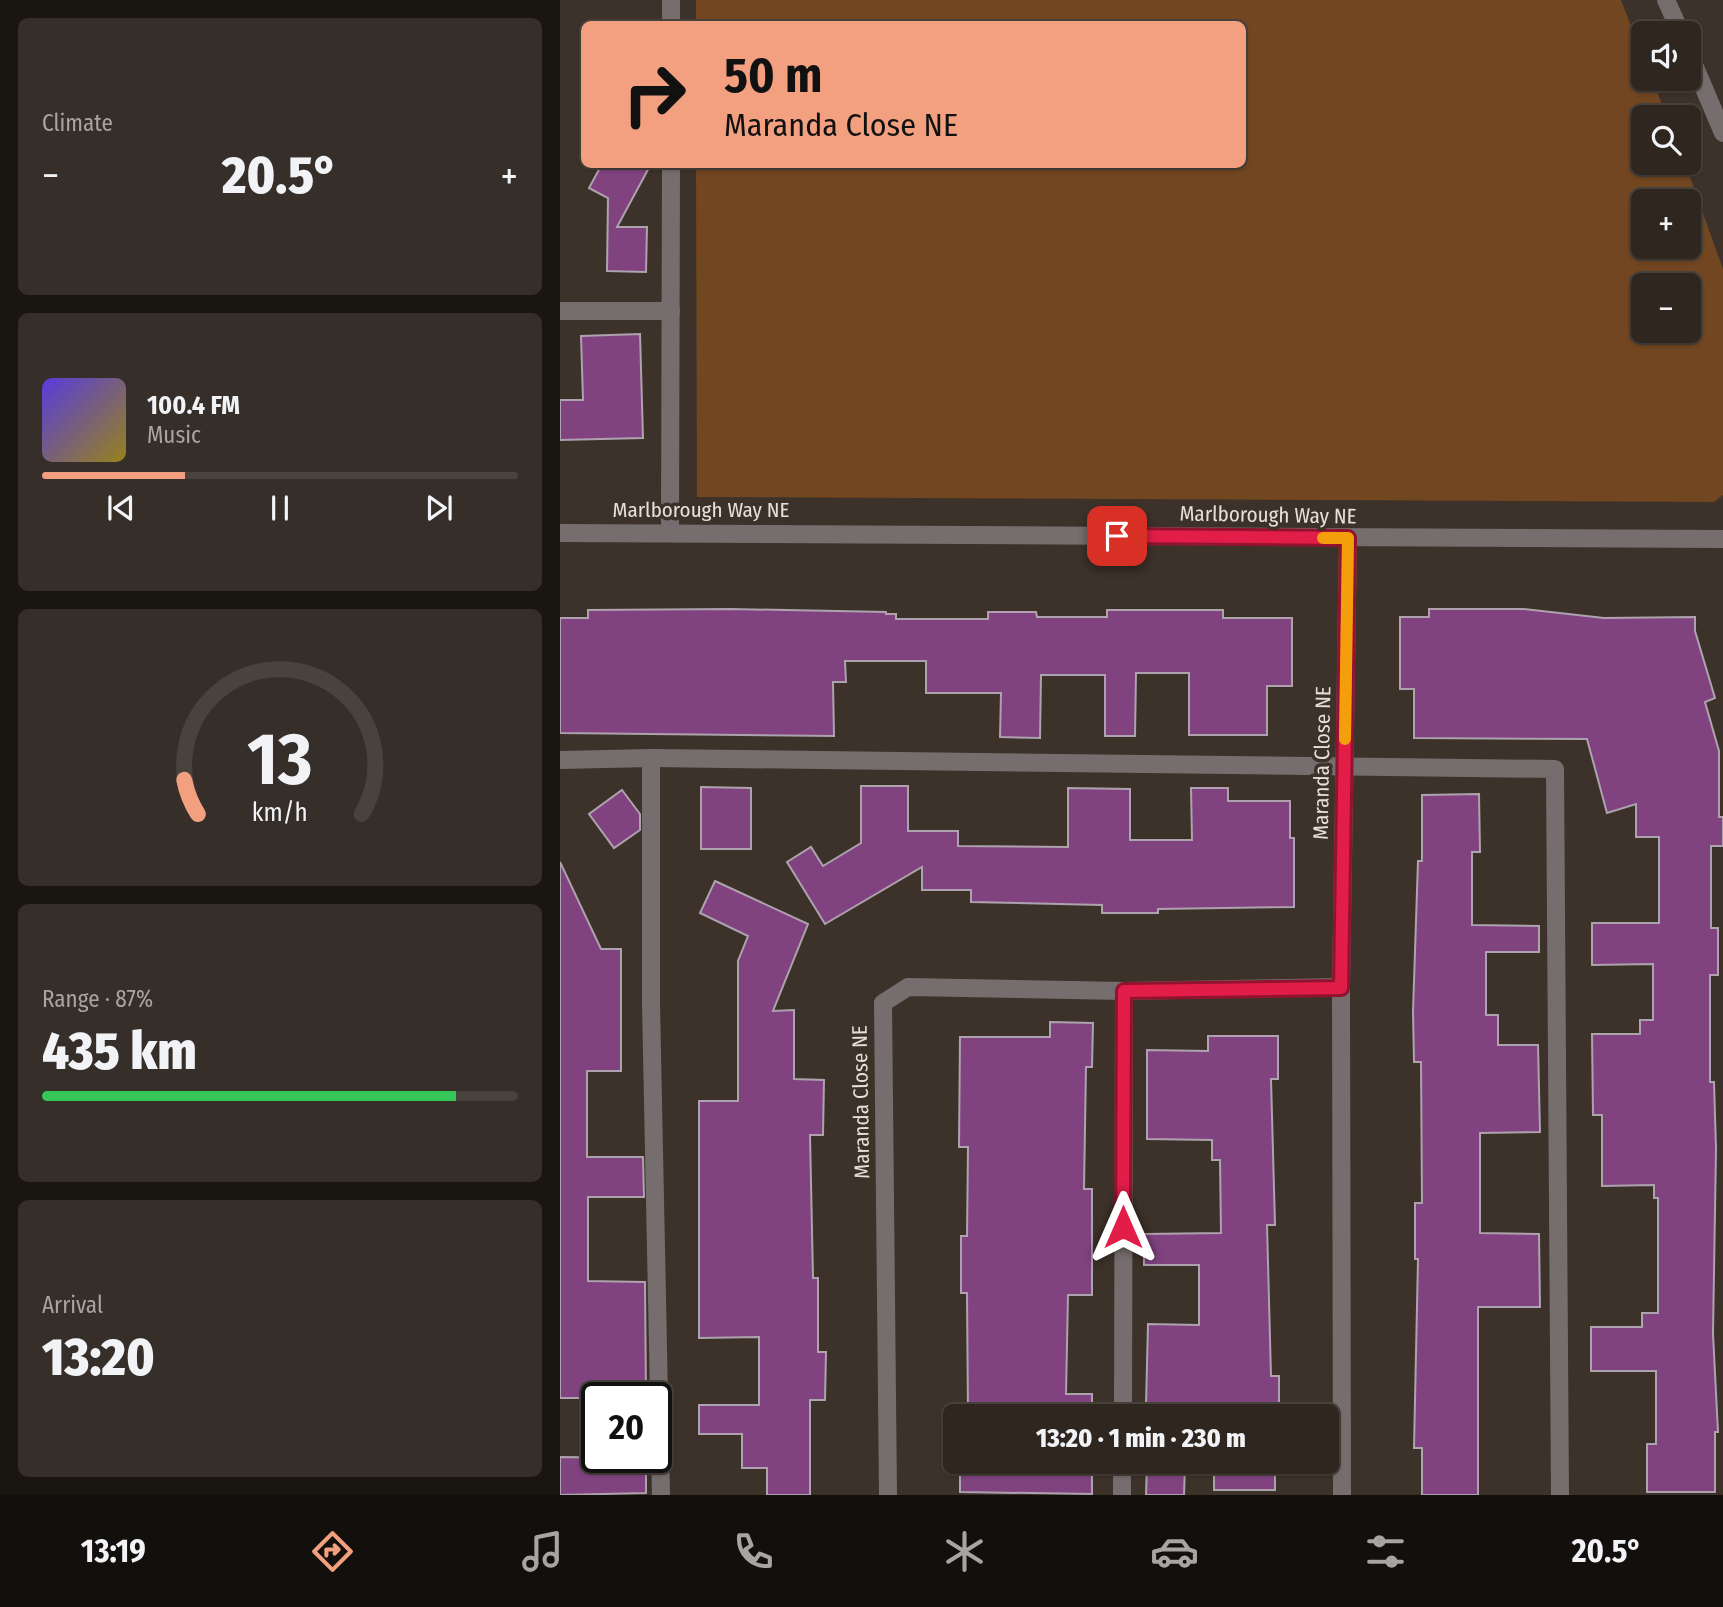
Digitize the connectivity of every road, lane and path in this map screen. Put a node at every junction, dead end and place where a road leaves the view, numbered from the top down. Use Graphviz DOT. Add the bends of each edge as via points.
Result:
graph roads {
  1 [pos="671,0"];
  2 [pos="1666,0"];
  3 [pos="671,21"];
  4 [pos="1676,21"];
  5 [pos="1701,81"];
  6 [pos="1723,133"];
  7 [pos="671,168"];
  8 [pos="560,311"];
  9 [pos="671,311"];
  10 [pos="670,532"];
  11 [pos="560,533"];
  12 [pos="1348,538"];
  13 [pos="1723,540"];
  14 [pos="651,758"];
  15 [pos="560,760"];
  16 [pos="1344,768"];
  17 [pos="1341,988"];
  18 [pos="1124,991"];
  19 [pos="1122,1404"];
  20 [pos="1122,1474"];
  21 [pos="661,1495"];
  22 [pos="888,1495"];
  23 [pos="1122,1495"];
  24 [pos="1342,1495"];
  25 [pos="1560,1495"];
  1 -- 3 [label="street"];
  2 -- 4 [label="street"];
  5 -- 6 [label="street"];
  7 -- 9 [label="street"];
  8 -- 9 [label="street"];
  9 -- 10 [label="street"];
  10 -- 11 [label="street, Marlborough Way NE"];
  10 -- 12 [label="street, Marlborough Way NE"];
  12 -- 13 [label="street, Marlborough Way NE"];
  12 -- 16 [label="street, Maranda Close NE"];
  14 -- 15 [label="street"];
  14 -- 16 [label="street"];
  14 -- 21 [label="street" via="651,1016"];
  16 -- 17 [label="street, Maranda Close NE"];
  16 -- 25 [label="street" via="1555,769"];
  17 -- 18 [label="street, Maranda Close NE"];
  17 -- 24 [label="street, Maranda Close NE"];
  18 -- 19 [label="street"];
  18 -- 22 [label="street, Maranda Close NE" via="908,987 883,1003"];
  20 -- 23 [label="street"];
}
